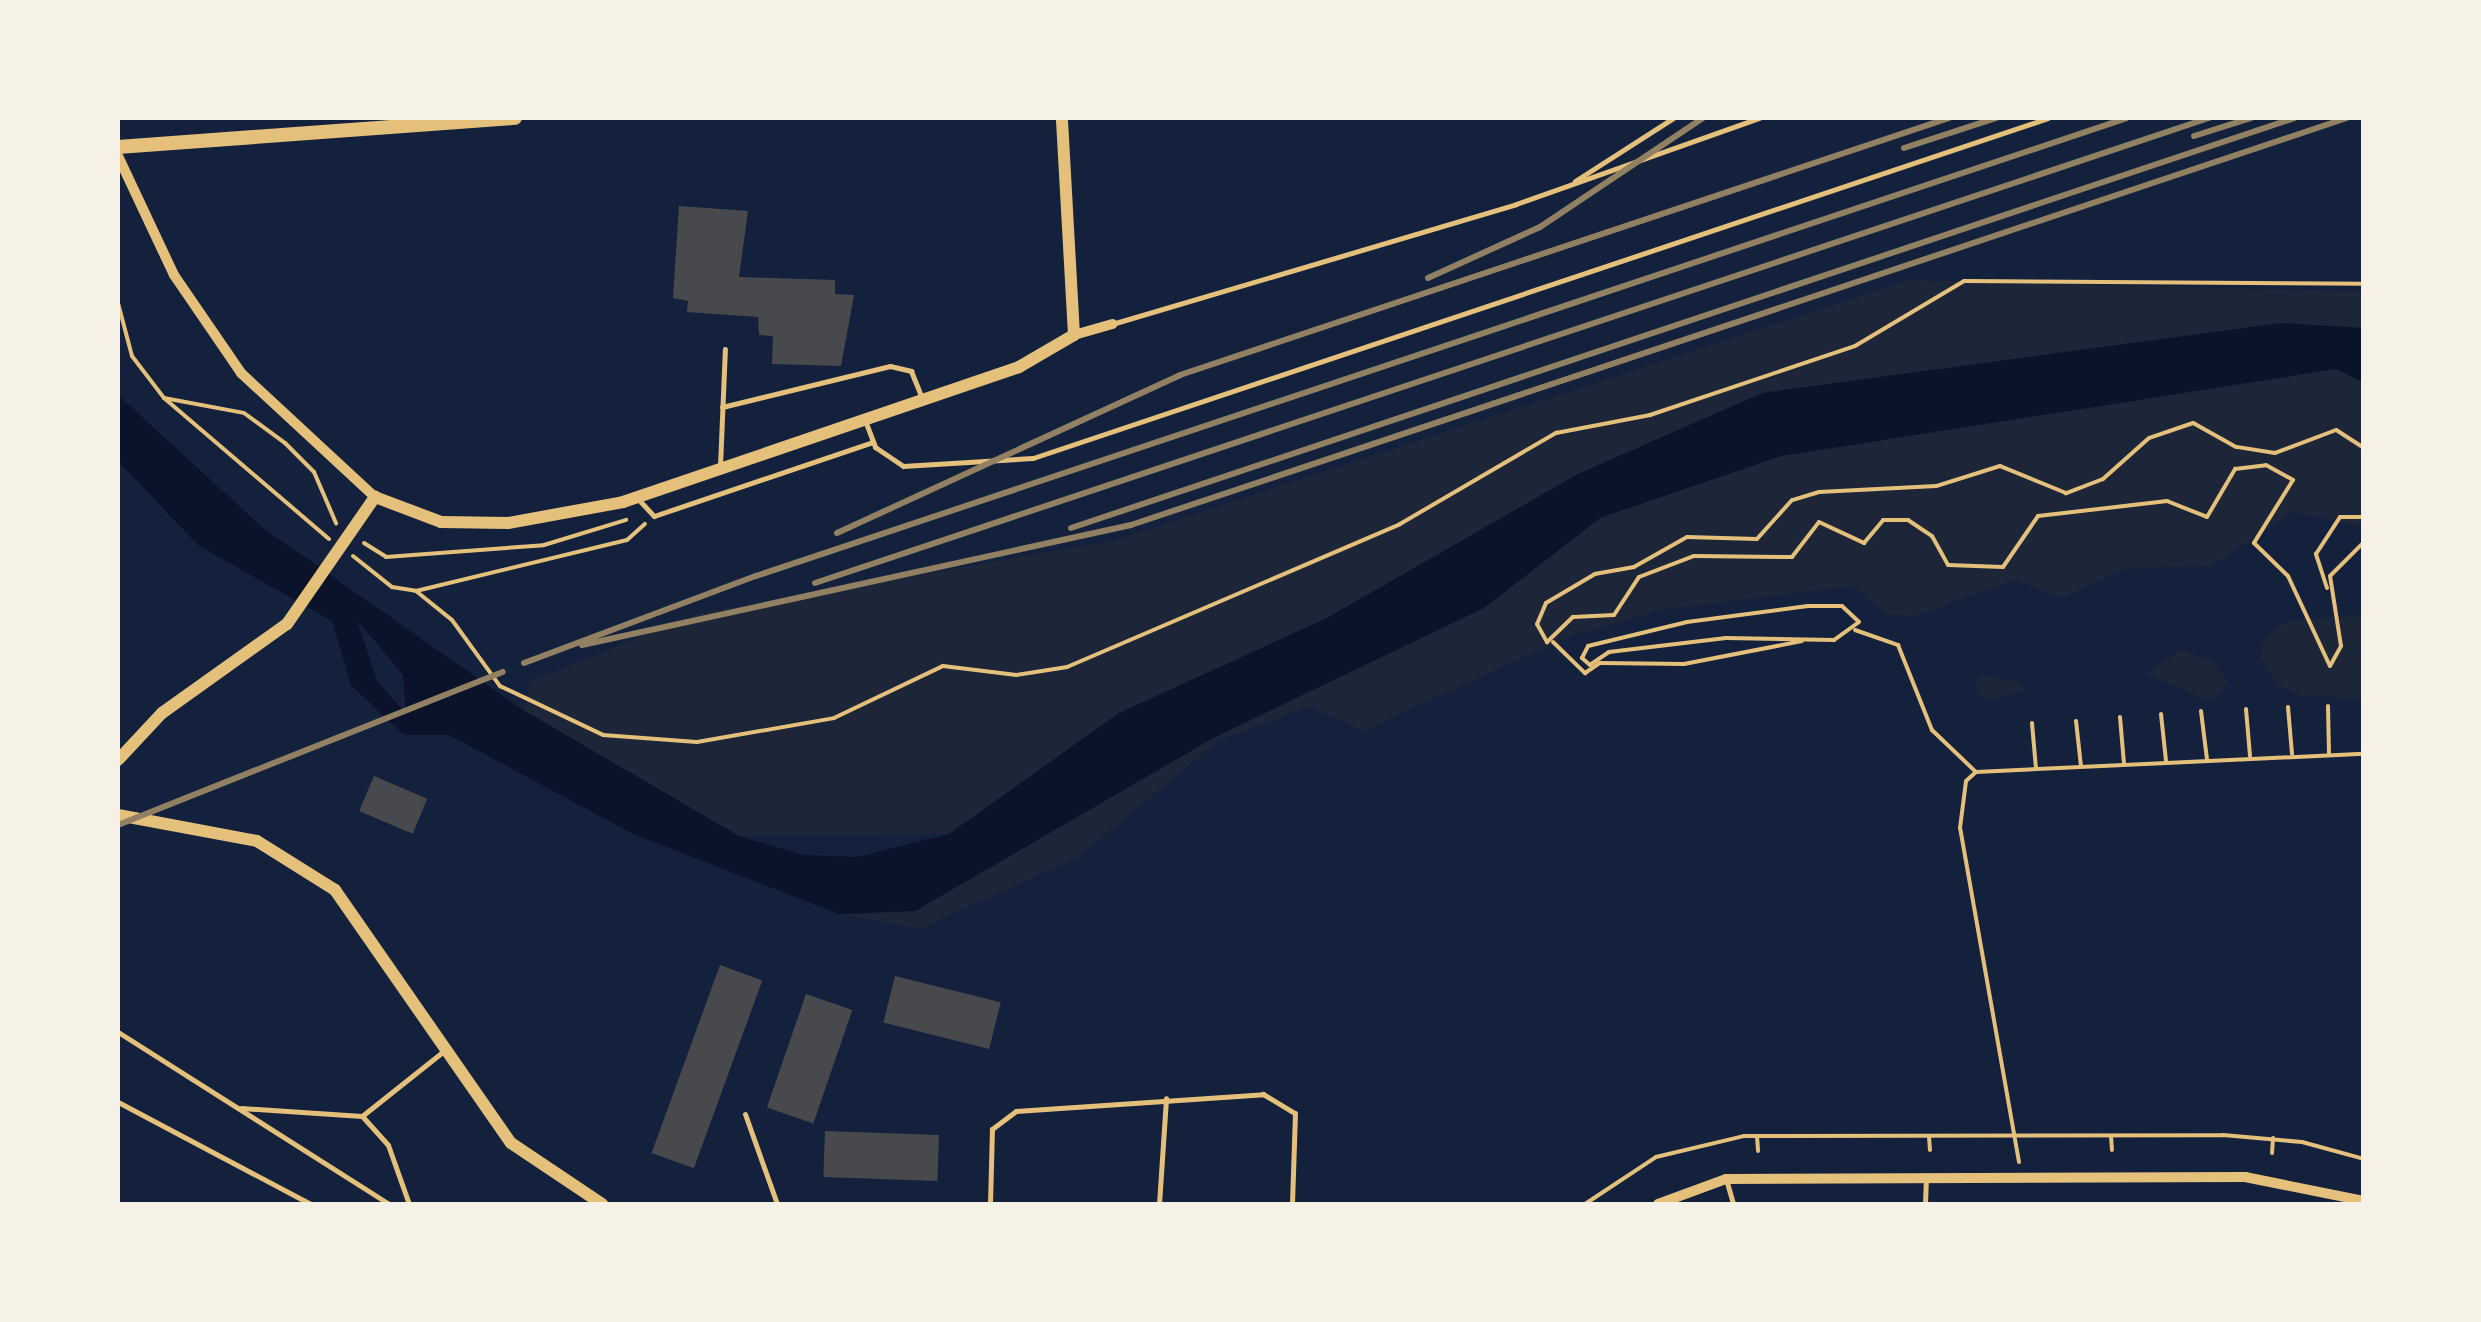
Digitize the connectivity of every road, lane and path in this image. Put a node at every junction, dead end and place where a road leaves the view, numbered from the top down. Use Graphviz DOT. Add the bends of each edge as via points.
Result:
graph roads {
  1 [pos="515,118"];
  2 [pos="1062,118"];
  3 [pos="1673,118"];
  4 [pos="1759,118"];
  5 [pos="2048,118"];
  6 [pos="118,147"];
  7 [pos="118,156"];
  8 [pos="1563,188"];
  9 [pos="2364,284"];
  10 [pos="118,303"];
  11 [pos="1112,324"];
  12 [pos="1074,335"];
  13 [pos="724,350"];
  14 [pos="164,398"];
  15 [pos="922,400"];
  16 [pos="722,407"];
  17 [pos="865,419"];
  18 [pos="872,442"];
  19 [pos="2364,448"];
  20 [pos="720,469"];
  21 [pos="376,497"];
  22 [pos="637,498"];
  23 [pos="654,516"];
  24 [pos="2364,516"];
  25 [pos="329,518"];
  26 [pos="2364,542"];
  27 [pos="381,556"];
  28 [pos="416,591"];
  29 [pos="2330,592"];
  30 [pos="1855,630"];
  31 [pos="1812,640"];
  32 [pos="1552,641"];
  33 [pos="1567,656"];
  34 [pos="1582,658"];
  35 [pos="1600,663"];
  36 [pos="2328,706"];
  37 [pos="2288,707"];
  38 [pos="2246,708"];
  39 [pos="2202,711"];
  40 [pos="2161,714"];
  41 [pos="2120,717"];
  42 [pos="2076,721"];
  43 [pos="2032,724"];
  44 [pos="2328,753"];
  45 [pos="2292,754"];
  46 [pos="2364,754"];
  47 [pos="2250,756"];
  48 [pos="2207,759"];
  49 [pos="118,760"];
  50 [pos="2166,761"];
  51 [pos="2124,764"];
  52 [pos="2081,766"];
  53 [pos="2036,769"];
  54 [pos="1976,772"];
  55 [pos="118,815"];
  56 [pos="118,1032"];
  57 [pos="445,1050"];
  58 [pos="1166,1098"];
  59 [pos="118,1102"];
  60 [pos="234,1106"];
  61 [pos="746,1114"];
  62 [pos="362,1116"];
  63 [pos="1758,1136"];
  64 [pos="1929,1136"];
  65 [pos="2015,1136"];
  66 [pos="2111,1136"];
  67 [pos="2273,1138"];
  68 [pos="1930,1150"];
  69 [pos="2112,1150"];
  70 [pos="1758,1151"];
  71 [pos="2272,1153"];
  72 [pos="2016,1155"];
  73 [pos="2364,1160"];
  74 [pos="1926,1178"];
  75 [pos="1726,1179"];
  76 [pos="2364,1202"];
  77 [pos="310,1204"];
  78 [pos="389,1204"];
  79 [pos="408,1204"];
  80 [pos="602,1204"];
  81 [pos="777,1204"];
  82 [pos="990,1204"];
  83 [pos="1159,1204"];
  84 [pos="1292,1204"];
  85 [pos="1588,1204"];
  86 [pos="1658,1204"];
  87 [pos="1733,1204"];
  88 [pos="1925,1204"];
  1 -- 6 [label="main road"];
  2 -- 12 [label="street"];
  3 -- 8 [label="lane"];
  4 -- 8 [label="lane"];
  5 -- 18 [label="lane" via="1033,458 916,468"];
  7 -- 21 [label="street" via="174,275 241,373"];
  8 -- 11 [label="lane"];
  9 -- 28 [label="path" via="1964,281 1855,346 1650,415 1556,433 1400,524 1067,668 1016,675 943,666 834,718 697,742 604,734 500,686 452,620"];
  10 -- 14 [label="path" via="132,356"];
  11 -- 12 [label="street"];
  12 -- 15 [label="street" via="1019,367"];
  13 -- 16 [label="lane"];
  14 -- 25 [label="path" via="244,413 285,442 314,472"];
  14 -- 28 [label="path" via="293,513 392,587"];
  15 -- 16 [label="lane" via="911,370 890,366"];
  15 -- 17 [label="street"];
  16 -- 20 [label="lane"];
  17 -- 18 [label="lane"];
  17 -- 20 [label="street"];
  18 -- 23 [label="lane"];
  19 -- 32 [label="path" via="2336,430 2275,453 2236,447 2193,423 2150,438 2103,479 2066,493 2000,466 1936,486 1819,492 1792,500 1758,539 1687,538 1580,582 1538,614 1542,640"];
  20 -- 22 [label="street"];
  21 -- 22 [label="street" via="441,522 508,523"];
  21 -- 49 [label="street" via="287,624 162,714"];
  22 -- 23 [label="lane"];
  23 -- 27 [label="path" via="544,545"];
  23 -- 28 [label="path" via="627,540"];
  24 -- 29 [label="path" via="2340,517 2316,554"];
  26 -- 29 [label="path" via="2334,567"];
  29 -- 32 [label="path" via="2341,646 2330,666 2288,576 2254,544 2293,480 2254,465 2228,476 2207,517 2167,501 2038,516 2003,566 1948,565 1932,536 1908,520 1883,520 1864,543 1819,522 1784,560 1703,555 1652,570 1614,615 1573,617"];
  30 -- 31 [label="path"];
  30 -- 34 [label="path" via="1856,610 1808,606 1687,622 1588,646"];
  30 -- 54 [label="path" via="1898,645 1932,730"];
  31 -- 35 [label="path" via="1684,664"];
  31 -- 35 [label="path" via="1726,638 1609,652"];
  32 -- 33 [label="path"];
  33 -- 34 [label="path"];
  33 -- 35 [label="path" via="1586,673"];
  34 -- 35 [label="path"];
  36 -- 44 [label="path"];
  37 -- 45 [label="path"];
  38 -- 47 [label="path"];
  39 -- 48 [label="path"];
  40 -- 50 [label="path"];
  41 -- 51 [label="path"];
  42 -- 52 [label="path"];
  43 -- 53 [label="path"];
  44 -- 45 [label="path"];
  44 -- 46 [label="path"];
  45 -- 47 [label="path"];
  47 -- 48 [label="path"];
  48 -- 50 [label="path"];
  50 -- 51 [label="path"];
  51 -- 52 [label="path"];
  52 -- 53 [label="path"];
  53 -- 54 [label="path"];
  54 -- 65 [label="path" via="1958,808"];
  55 -- 57 [label="street" via="257,841 335,890 387,953"];
  56 -- 60 [label="lane"];
  57 -- 62 [label="lane"];
  57 -- 80 [label="street" via="512,1143"];
  58 -- 82 [label="lane" via="1016,1111 992,1129"];
  58 -- 83 [label="lane"];
  58 -- 84 [label="lane" via="1263,1094 1294,1113"];
  59 -- 77 [label="lane"];
  60 -- 62 [label="lane"];
  60 -- 78 [label="lane"];
  61 -- 81 [label="lane"];
  62 -- 79 [label="lane" via="388,1145"];
  63 -- 64 [label="path"];
  63 -- 70 [label="path"];
  63 -- 85 [label="path" via="1656,1157"];
  64 -- 65 [label="path"];
  64 -- 68 [label="path"];
  65 -- 66 [label="path"];
  65 -- 72 [label="path"];
  66 -- 67 [label="path"];
  66 -- 69 [label="path"];
  67 -- 71 [label="path"];
  67 -- 73 [label="path"];
  74 -- 75 [label="street"];
  74 -- 76 [label="street" via="2245,1177"];
  74 -- 88 [label="lane"];
  75 -- 86 [label="street"];
  75 -- 87 [label="lane"];
}
